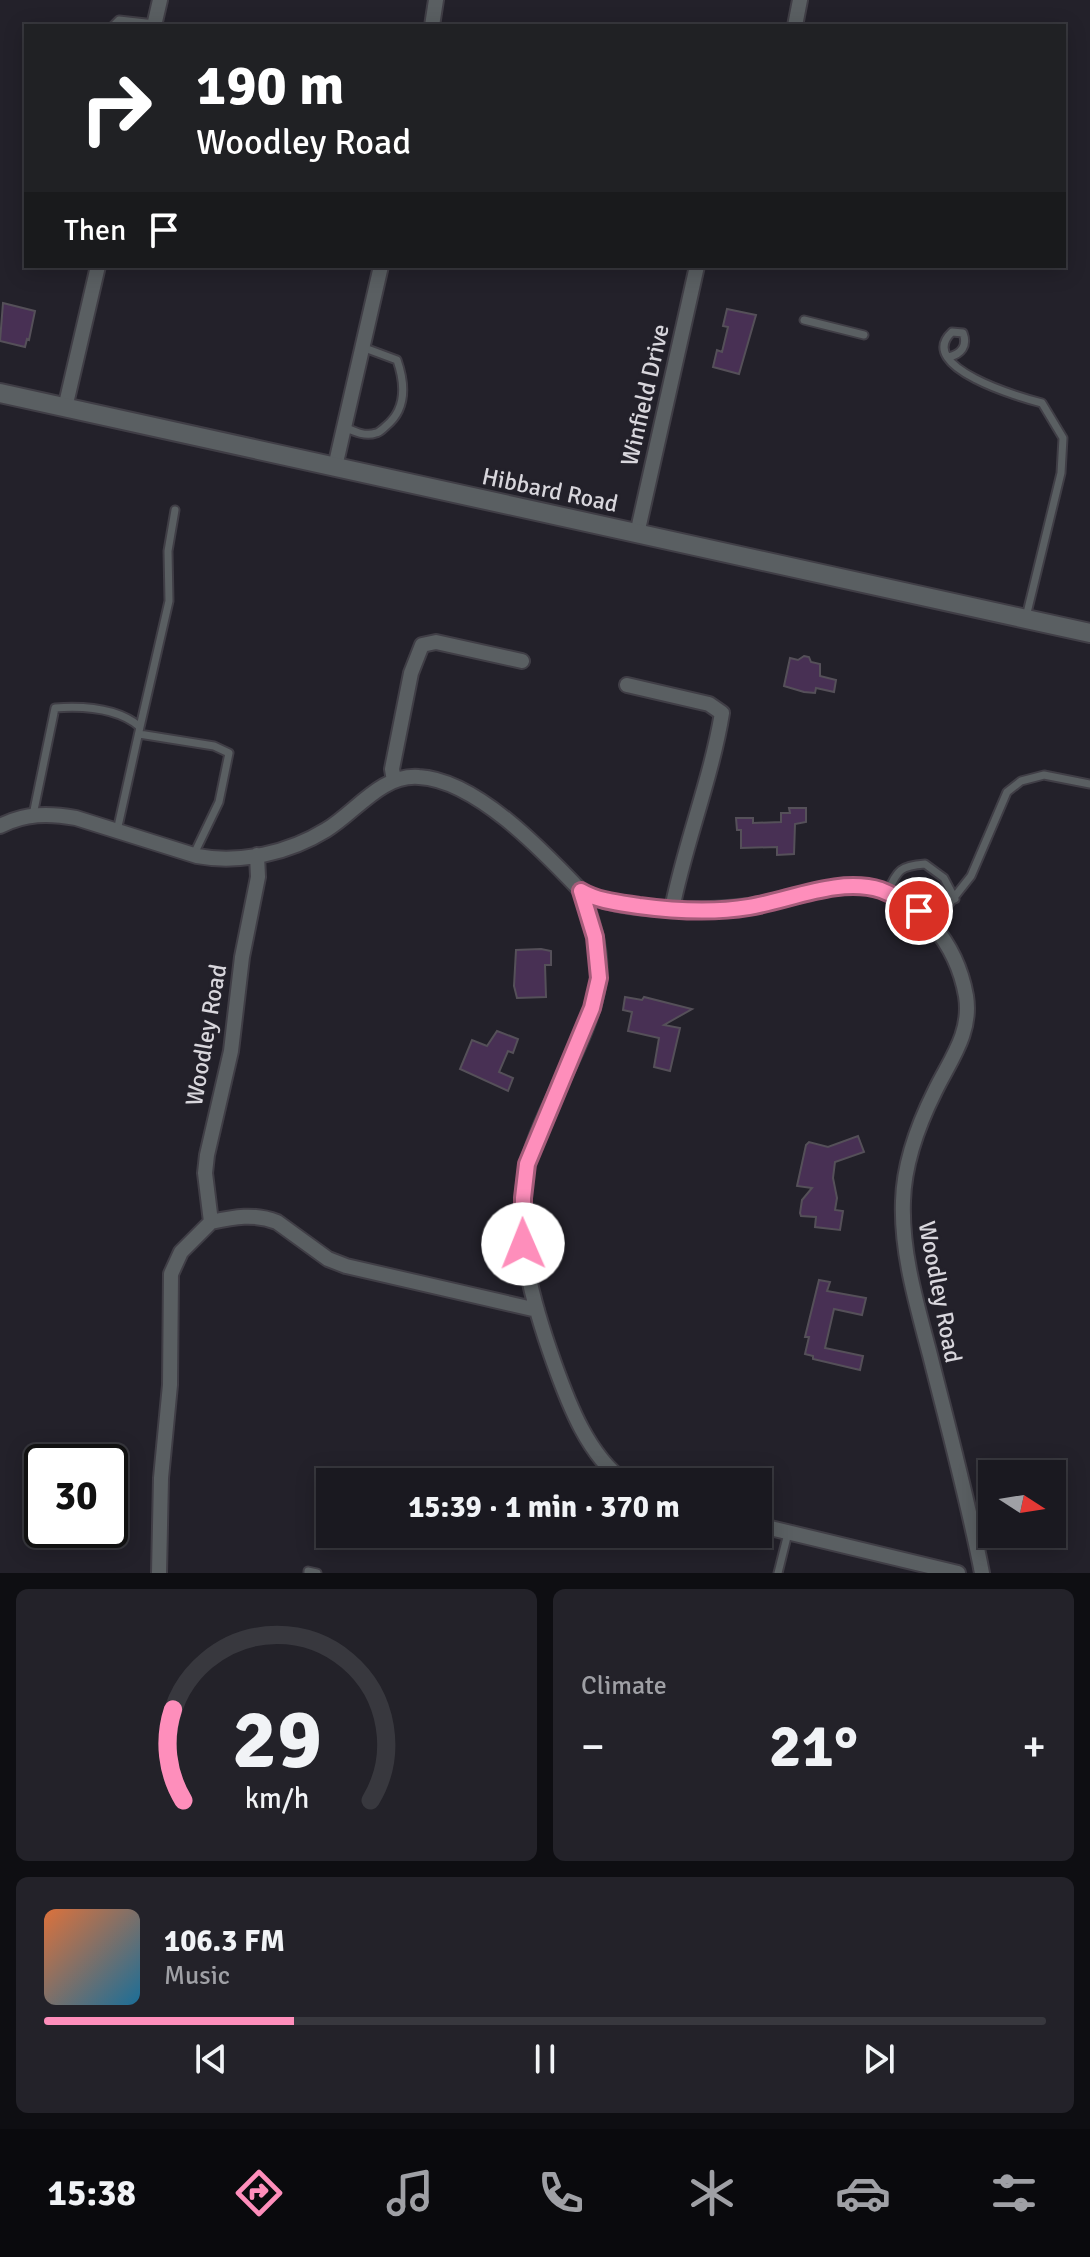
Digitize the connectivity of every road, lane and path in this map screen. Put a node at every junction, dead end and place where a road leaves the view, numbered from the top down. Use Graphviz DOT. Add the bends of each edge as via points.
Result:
graph roads {
  1 [pos="160,0"];
  2 [pos="436,0"];
  3 [pos="800,0"];
  4 [pos="115,24"];
  5 [pos="147,24"];
  6 [pos="154,24"];
  7 [pos="432,24"];
  8 [pos="795,24"];
  9 [pos="98,268"];
  10 [pos="381,268"];
  11 [pos="697,268"];
  12 [pos="804,320"];
  13 [pos="864,335"];
  14 [pos="362,347"];
  15 [pos="949,357"];
  16 [pos="0,393"];
  17 [pos="65,408"];
  18 [pos="344,427"];
  19 [pos="335,467"];
  20 [pos="175,510"];
  21 [pos="637,534"];
  22 [pos="1026,619"];
  23 [pos="1089,631"];
  24 [pos="522,661"];
  25 [pos="627,685"];
  26 [pos="139,731"];
  27 [pos="394,781"];
  28 [pos="1090,784"];
  29 [pos="33,815"];
  30 [pos="0,826"];
  31 [pos="117,831"];
  32 [pos="194,854"];
  33 [pos="257,855"];
  34 [pos="581,891"];
  35 [pos="887,893"];
  36 [pos="955,899"];
  37 [pos="672,909"];
  38 [pos="933,924"];
  39 [pos="211,1222"];
  40 [pos="537,1310"];
  41 [pos="607,1468"];
  42 [pos="772,1529"];
  43 [pos="788,1533"];
  44 [pos="159,1573"];
  45 [pos="308,1573"];
  46 [pos="317,1573"];
  47 [pos="778,1573"];
  48 [pos="958,1573"];
  49 [pos="982,1573"];
  1 -- 6 [label="street"];
  2 -- 7 [label="street"];
  3 -- 8 [label="street"];
  4 -- 5 [label="lane"];
  9 -- 17 [label="street"];
  10 -- 14 [label="street"];
  11 -- 21 [label="street, Winfield Drive"];
  12 -- 13 [label="lane"];
  14 -- 18 [label="street"];
  14 -- 18 [label="lane" via="397,360 403,399 393,420 377,433"];
  15 -- 22 [label="lane" via="975,380 1042,403 1063,438 1061,473"];
  16 -- 17 [label="street, Hibbard Road"];
  17 -- 19 [label="street, Hibbard Road"];
  18 -- 19 [label="street"];
  19 -- 21 [label="street, Hibbard Road"];
  20 -- 26 [label="lane" via="168,551 169,601"];
  21 -- 22 [label="street, Hibbard Road"];
  22 -- 23 [label="street, Hibbard Road"];
  24 -- 27 [label="street" via="436,642 422,645 408,687"];
  25 -- 37 [label="street" via="709,704 722,713"];
  26 -- 29 [label="lane" via="131,719 84,706 55,708"];
  26 -- 31 [label="lane"];
  26 -- 32 [label="lane" via="229,753 219,802"];
  27 -- 33 [label="street" via="326,830"];
  27 -- 34 [label="street, Woodley Road" via="434,780 486,804"];
  28 -- 36 [label="lane" via="1044,775 1021,781 1007,792 971,876"];
  29 -- 30 [label="street"];
  29 -- 31 [label="street" via="76,818"];
  31 -- 32 [label="street"];
  32 -- 33 [label="street" via="214,859"];
  33 -- 39 [label="street, Woodley Road" via="231,1051 207,1155"];
  34 -- 37 [label="street, Woodley Road" via="615,902"];
  34 -- 40 [label="street, Woodley Road" via="595,937 599,978 524,1181 523,1244"];
  35 -- 36 [label="lane" via="905,866 925,864 944,878"];
  35 -- 37 [label="street, Woodley Road" via="850,886 749,907"];
  35 -- 38 [label="street, Woodley Road"];
  36 -- 38 [label="lane"];
  38 -- 49 [label="street, Woodley Road" via="956,961 966,998 966,1024 913,1146 904,1179 903,1225 911,1279"];
  39 -- 40 [label="street" via="239,1216 268,1218 346,1266"];
  39 -- 44 [label="street" via="181,1252 171,1274"];
  40 -- 41 [label="street, Woodley Road" via="559,1377"];
  42 -- 43 [label="street"];
  43 -- 47 [label="lane"];
  43 -- 48 [label="street"];
  45 -- 46 [label="lane"];
}
